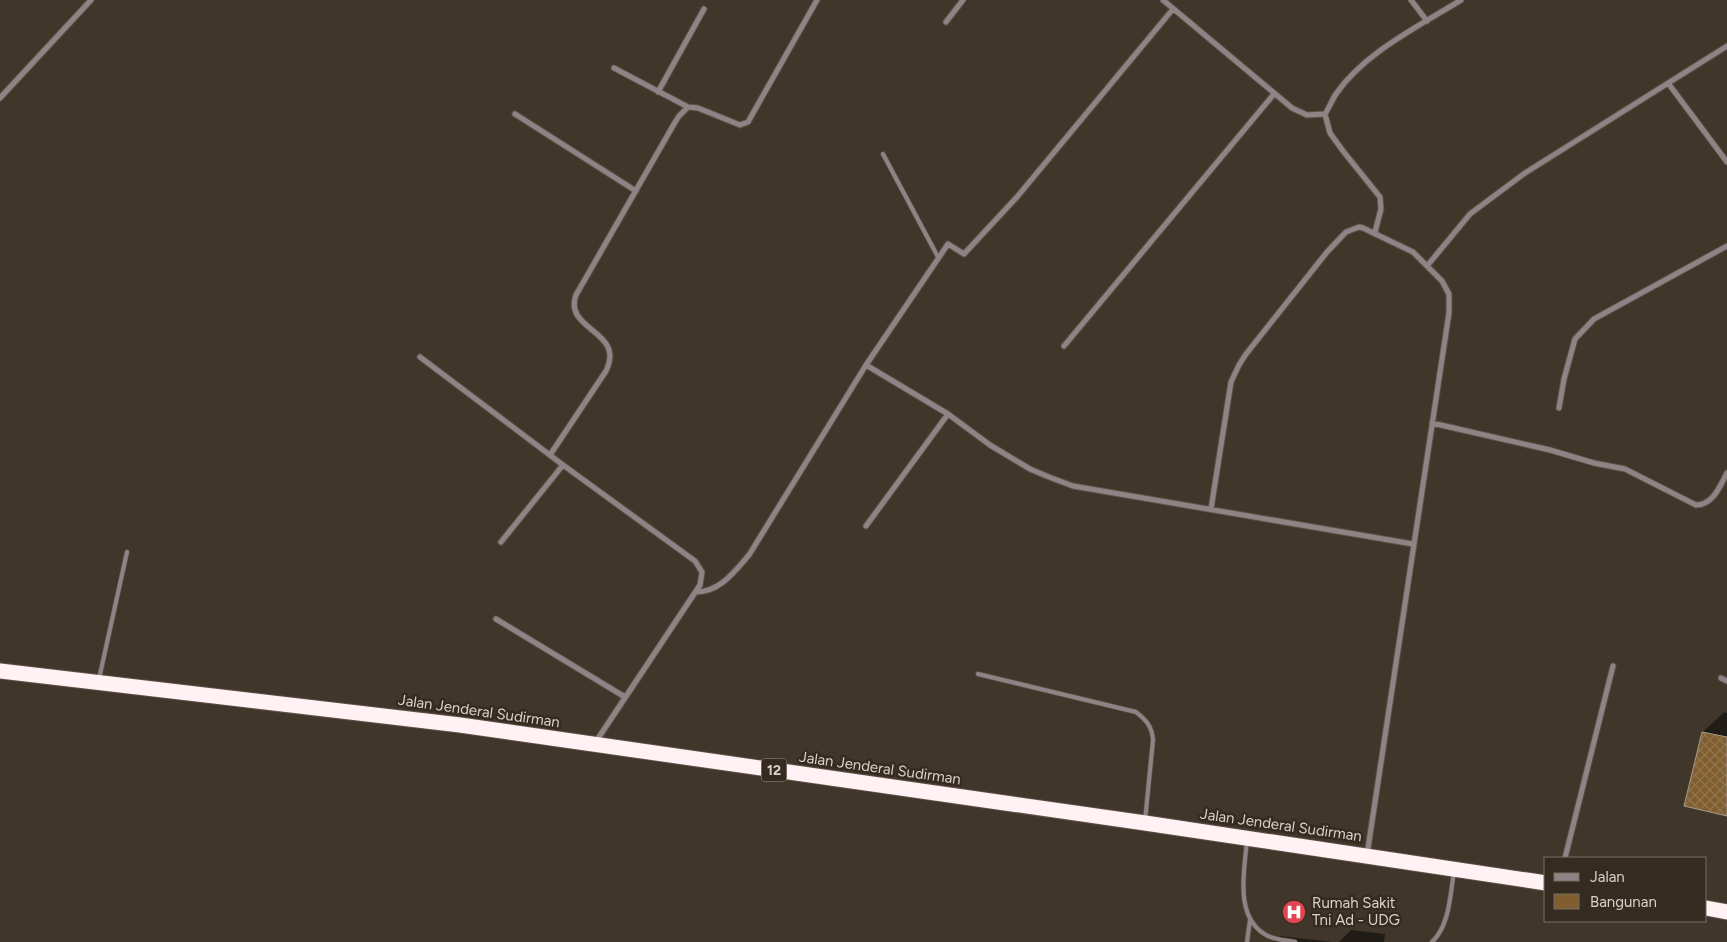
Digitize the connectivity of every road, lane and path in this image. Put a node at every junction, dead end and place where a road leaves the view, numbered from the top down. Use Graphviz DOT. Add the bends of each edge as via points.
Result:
graph roads {
  1 [pos="91,0"];
  2 [pos="818,0"];
  3 [pos="963,0"];
  4 [pos="1163,0"];
  5 [pos="1411,0"];
  6 [pos="1461,0"];
  7 [pos="704,9"];
  8 [pos="1173,9"];
  9 [pos="1427,21"];
  10 [pos="946,22"];
  11 [pos="1727,46"];
  12 [pos="614,68"];
  13 [pos="1668,83"];
  14 [pos="658,92"];
  15 [pos="1274,94"];
  16 [pos="0,98"];
  17 [pos="688,107"];
  18 [pos="515,114"];
  19 [pos="1325,114"];
  20 [pos="883,154"];
  21 [pos="1727,162"];
  22 [pos="636,191"];
  23 [pos="1375,232"];
  24 [pos="1727,246"];
  25 [pos="938,257"];
  26 [pos="1427,266"];
  27 [pos="1064,346"];
  28 [pos="420,357"];
  29 [pos="866,365"];
  30 [pos="1559,408"];
  31 [pos="948,414"];
  32 [pos="1432,423"];
  33 [pos="550,455"];
  34 [pos="563,465"];
  35 [pos="1727,474"];
  36 [pos="1211,509"];
  37 [pos="866,526"];
  38 [pos="501,542"];
  39 [pos="1413,544"];
  40 [pos="127,552"];
  41 [pos="696,592"];
  42 [pos="496,619"];
  43 [pos="1613,666"];
  44 [pos="0,671"];
  45 [pos="978,674"];
  46 [pos="98,682"];
  47 [pos="625,697"];
  48 [pos="594,745"];
  49 [pos="1145,823"];
  50 [pos="1247,839"];
  51 [pos="1367,855"];
  52 [pos="1565,857"];
  53 [pos="1454,869"];
  54 [pos="1544,883"];
  55 [pos="1707,908"];
  56 [pos="1727,912"];
  57 [pos="1250,920"];
  58 [pos="1247,942"];
  59 [pos="1295,942"];
  60 [pos="1432,942"];
  1 -- 16 [label="street"];
  2 -- 17 [label="street" via="748,122 740,125"];
  3 -- 10 [label="street"];
  4 -- 8 [label="street"];
  5 -- 9 [label="street"];
  6 -- 9 [label="street"];
  7 -- 14 [label="street"];
  8 -- 15 [label="street"];
  8 -- 25 [label="street" via="1017,197 964,254 948,244"];
  9 -- 19 [label="street" via="1392,42 1354,72"];
  11 -- 13 [label="street"];
  12 -- 14 [label="street"];
  13 -- 21 [label="street"];
  13 -- 26 [label="street" via="1525,173 1470,214"];
  14 -- 17 [label="street"];
  15 -- 19 [label="street" via="1300,112 1313,116"];
  15 -- 27 [label="street"];
  17 -- 22 [label="street" via="679,116"];
  18 -- 22 [label="street"];
  19 -- 23 [label="street" via="1330,132 1380,197"];
  20 -- 25 [label="lane"];
  22 -- 33 [label="street" via="574,302 575,313 607,346 610,364"];
  23 -- 26 [label="street" via="1413,252"];
  23 -- 36 [label="street" via="1358,227 1342,236 1246,354 1231,382"];
  24 -- 30 [label="street" via="1594,319 1575,339"];
  25 -- 29 [label="street"];
  26 -- 32 [label="street" via="1442,280 1449,294"];
  28 -- 33 [label="street"];
  29 -- 31 [label="street"];
  29 -- 41 [label="street" via="749,555 722,584"];
  31 -- 36 [label="street" via="990,444 1049,478 1073,486"];
  31 -- 37 [label="street"];
  32 -- 35 [label="street" via="1625,469 1696,505 1704,505 1710,500"];
  32 -- 39 [label="street"];
  33 -- 34 [label="street"];
  34 -- 38 [label="street"];
  34 -- 41 [label="street" via="695,561 702,572"];
  36 -- 39 [label="street"];
  39 -- 51 [label="street"];
  40 -- 46 [label="lane"];
  41 -- 47 [label="street"];
  42 -- 47 [label="street"];
  43 -- 52 [label="street"];
  44 -- 46 [label="highway, Jalan Jenderal Sudirman / 12"];
  45 -- 49 [label="lane" via="1136,712 1146,720 1153,740"];
  46 -- 48 [label="highway, Jalan Jenderal Sudirman / 12"];
  47 -- 48 [label="street"];
  48 -- 49 [label="highway, Jalan Jenderal Sudirman / 12"];
  49 -- 50 [label="highway, Jalan Jenderal Sudirman / 12"];
  50 -- 51 [label="highway, Jalan Jenderal Sudirman / 12"];
  50 -- 57 [label="lane" via="1243,878 1246,912"];
  51 -- 53 [label="highway, Jalan Jenderal Sudirman / 12"];
  53 -- 54 [label="highway, Jalan Jenderal Sudirman / 12"];
  53 -- 60 [label="lane" via="1447,914 1439,936"];
  55 -- 56 [label="highway"];
  57 -- 58 [label="lane"];
  57 -- 59 [label="lane" via="1271,937"];
}
